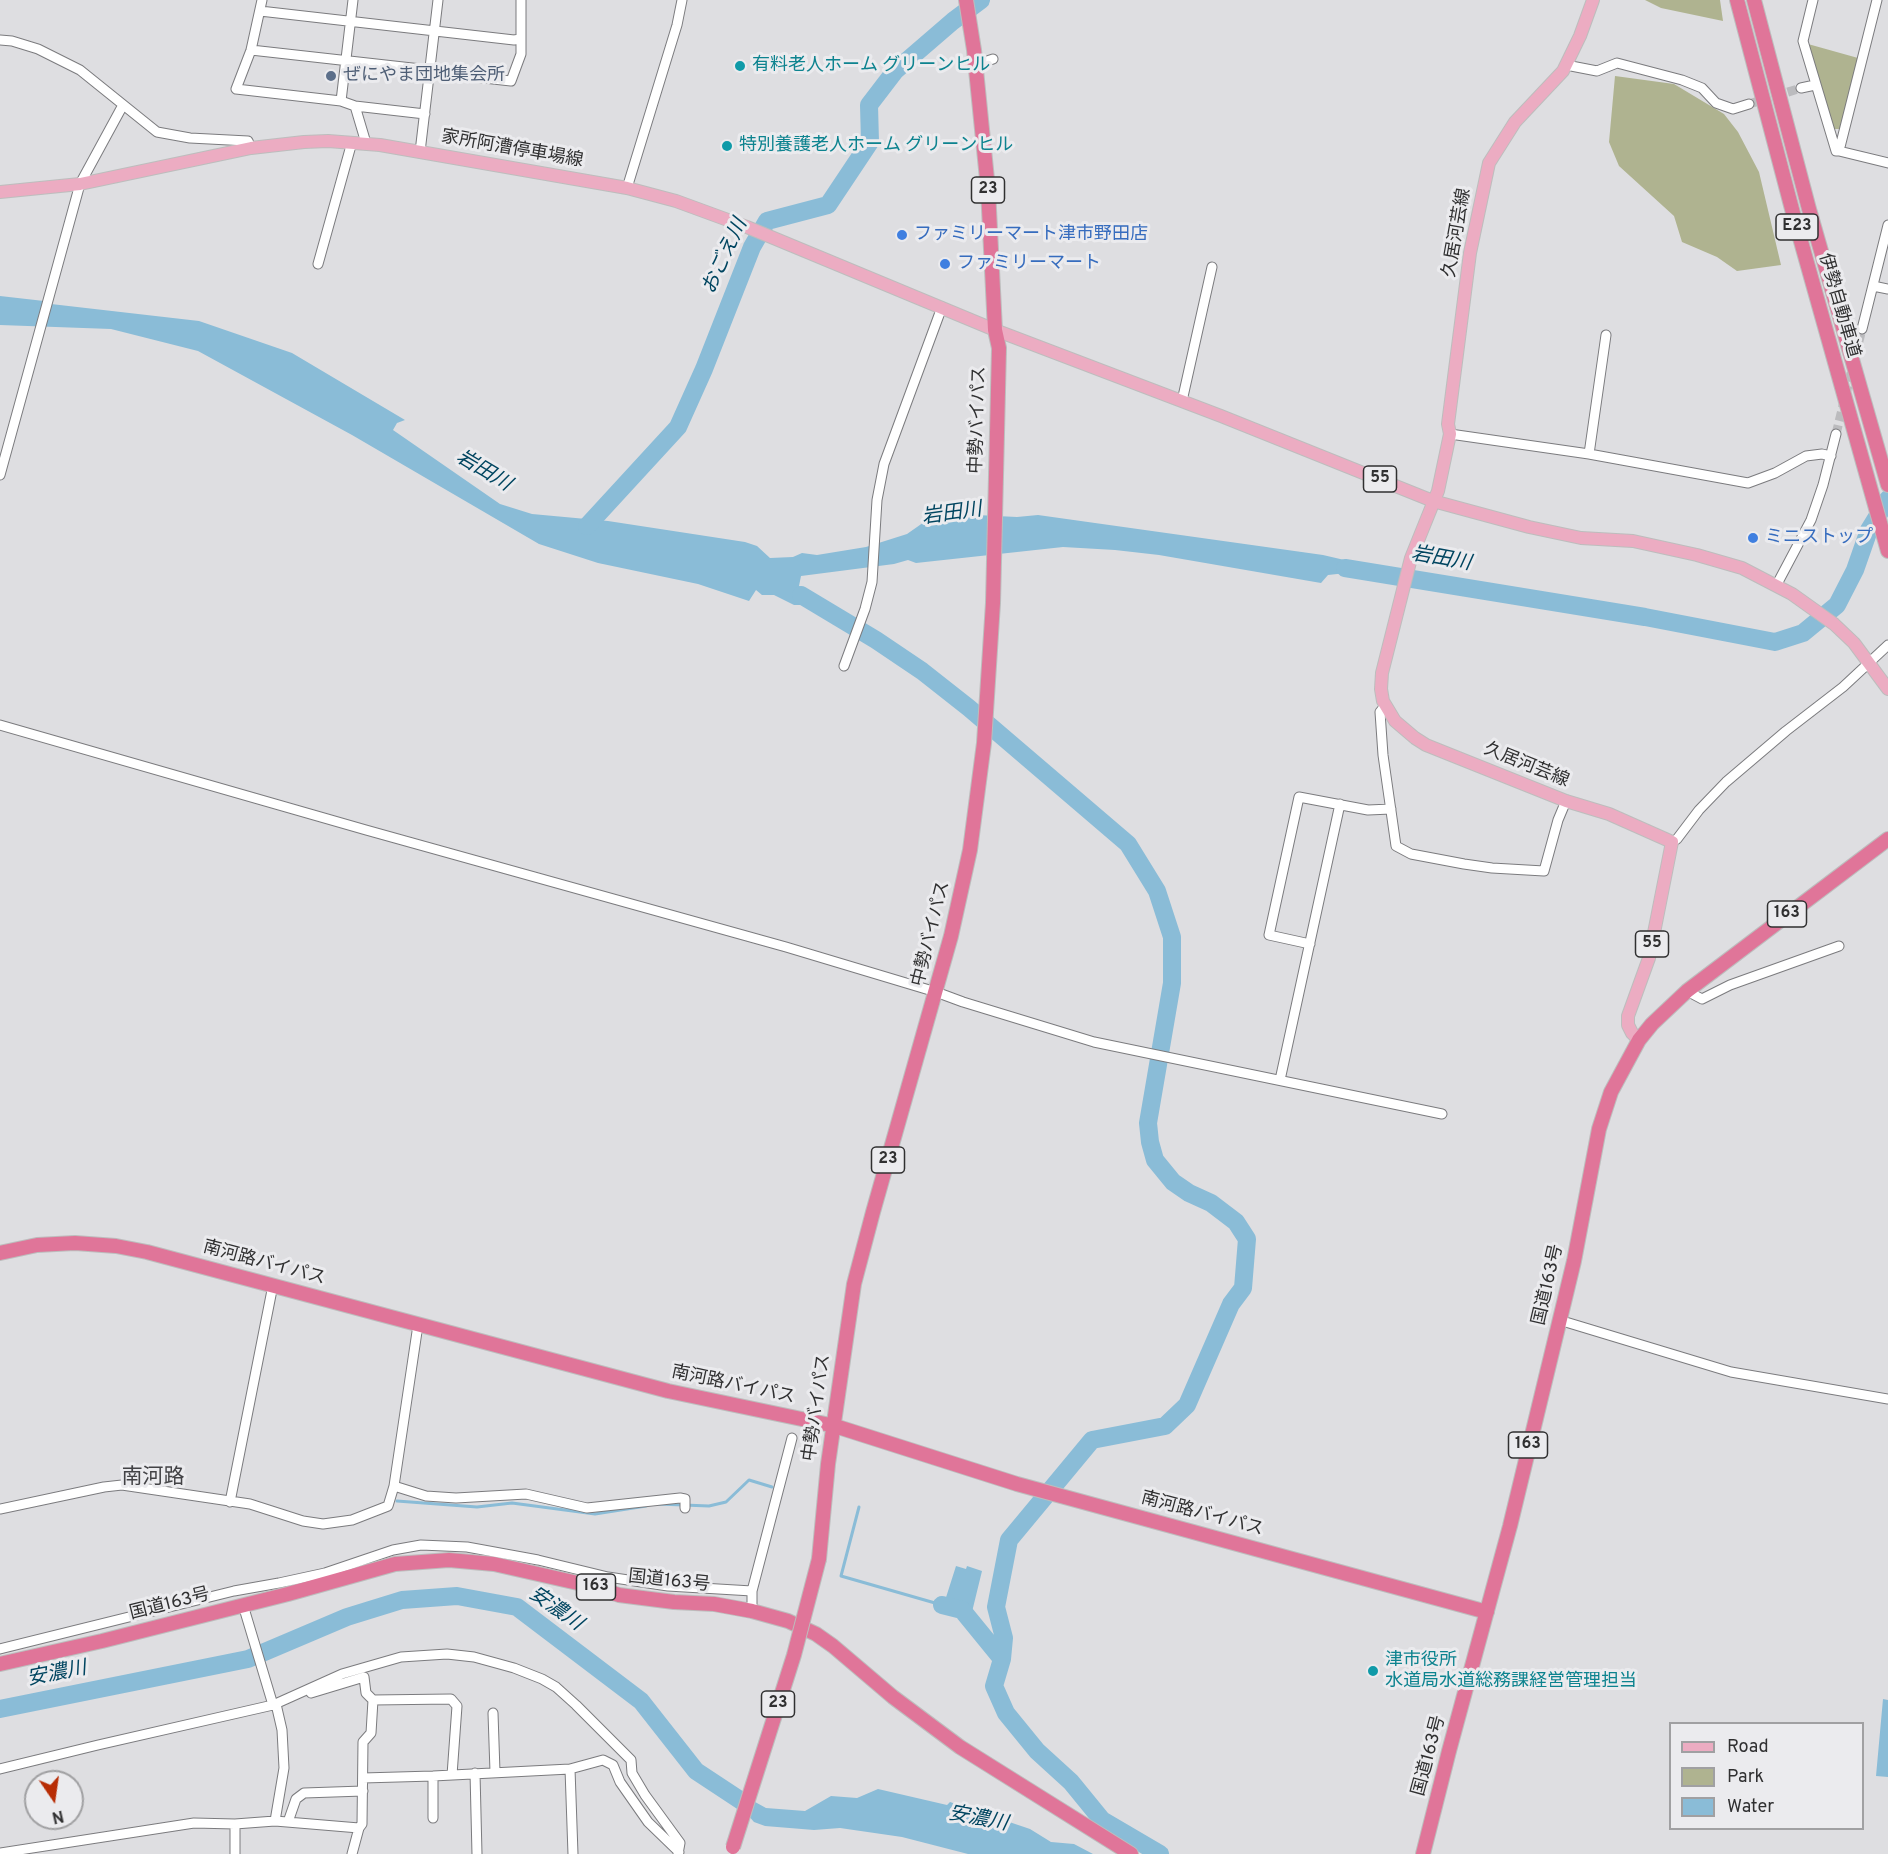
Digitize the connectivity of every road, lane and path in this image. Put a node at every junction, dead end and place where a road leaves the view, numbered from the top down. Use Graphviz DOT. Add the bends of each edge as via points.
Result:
graph roads {
  1 [pos="262,0"];
  2 [pos="353,0"];
  3 [pos="438,0"];
  4 [pos="521,0"];
  5 [pos="682,0"];
  6 [pos="966,0"];
  7 [pos="1593,0"];
  8 [pos="1737,0"];
  9 [pos="1754,0"];
  10 [pos="1813,0"];
  11 [pos="1877,0"];
  12 [pos="260,10"];
  13 [pos="350,21"];
  14 [pos="434,30"];
  15 [pos="520,39"];
  16 [pos="0,40"];
  17 [pos="251,50"];
  18 [pos="346,61"];
  19 [pos="1566,65"];
  20 [pos="430,71"];
  21 [pos="1815,85"];
  22 [pos="1801,88"];
  23 [pos="341,101"];
  24 [pos="1749,104"];
  25 [pos="123,105"];
  26 [pos="355,106"];
  27 [pos="425,114"];
  28 [pos="352,142"];
  29 [pos="366,144"];
  30 [pos="251,148"];
  31 [pos="1839,151"];
  32 [pos="420,152"];
  33 [pos="1888,163"];
  34 [pos="80,184"];
  35 [pos="627,188"];
  36 [pos="0,192"];
  37 [pos="1888,225"];
  38 [pos="318,264"];
  39 [pos="1212,267"];
  40 [pos="1873,286"];
  41 [pos="1888,289"];
  42 [pos="942,308"];
  43 [pos="1862,329"];
  44 [pos="995,330"];
  45 [pos="1606,335"];
  46 [pos="1182,401"];
  47 [pos="1450,434"];
  48 [pos="1836,434"];
  49 [pos="1589,454"];
  50 [pos="1831,456"];
  51 [pos="0,475"];
  52 [pos="1888,485"];
  53 [pos="1433,501"];
  54 [pos="1888,551"];
  55 [pos="1776,586"];
  56 [pos="1888,645"];
  57 [pos="1866,659"];
  58 [pos="844,666"];
  59 [pos="1888,689"];
  60 [pos="1385,706"];
  61 [pos="0,725"];
  62 [pos="1566,801"];
  63 [pos="1341,804"];
  64 [pos="1391,809"];
  65 [pos="1888,839"];
  66 [pos="1672,842"];
  67 [pos="1310,944"];
  68 [pos="1839,946"];
  69 [pos="1687,991"];
  70 [pos="936,992"];
  71 [pos="1639,1040"];
  72 [pos="1280,1080"];
  73 [pos="1442,1114"];
  74 [pos="0,1253"];
  75 [pos="273,1285"];
  76 [pos="1559,1320"];
  77 [pos="418,1325"];
  78 [pos="1888,1399"];
  79 [pos="835,1426"];
  80 [pos="792,1437"];
  81 [pos="394,1486"];
  82 [pos="230,1502"];
  83 [pos="685,1503"];
  84 [pos="0,1509"];
  85 [pos="752,1591"];
  86 [pos="244,1610"];
  87 [pos="752,1611"];
  88 [pos="1487,1612"];
  89 [pos="0,1649"];
  90 [pos="0,1664"];
  91 [pos="293,1698"];
  92 [pos="373,1700"];
  93 [pos="274,1704"];
  94 [pos="493,1713"];
  95 [pos="0,1769"];
  96 [pos="570,1769"];
  97 [pos="495,1772"];
  98 [pos="475,1773"];
  99 [pos="452,1775"];
  100 [pos="433,1776"];
  101 [pos="363,1778"];
  102 [pos="363,1791"];
  103 [pos="433,1818"];
  104 [pos="275,1821"];
  105 [pos="288,1822"];
  106 [pos="235,1824"];
  107 [pos="359,1828"];
  108 [pos="732,1851"];
  109 [pos="0,1853"];
  110 [pos="679,1853"];
  111 [pos="235,1854"];
  112 [pos="352,1854"];
  113 [pos="477,1854"];
  114 [pos="573,1854"];
  115 [pos="1131,1854"];
  116 [pos="1423,1854"];
  1 -- 12 [label="street"];
  2 -- 13 [label="street"];
  3 -- 14 [label="street"];
  4 -- 15 [label="street"];
  5 -- 35 [label="street"];
  6 -- 44 [label="highway, 中勢バイパス / 23" via="988,189"];
  7 -- 19 [label="main road, 久居河芸線"];
  8 -- 54 [label="highway, 伊勢自動車道 / E23"];
  9 -- 52 [label="highway, 伊勢自動車道 / E23"];
  10 -- 21 [label="street" via="1803,41"];
  11 -- 31 [label="street"];
  12 -- 13 [label="street"];
  12 -- 17 [label="street"];
  13 -- 14 [label="street"];
  13 -- 18 [label="street"];
  14 -- 15 [label="street"];
  14 -- 20 [label="street"];
  15 -- 20 [label="street" via="521,54 511,81"];
  16 -- 25 [label="street" via="38,49 80,70"];
  17 -- 18 [label="street"];
  17 -- 23 [label="street" via="236,89"];
  18 -- 20 [label="street"];
  18 -- 23 [label="street"];
  19 -- 24 [label="street" via="1597,71 1617,63 1702,88 1716,103 1733,108"];
  19 -- 47 [label="main road, 久居河芸線" via="1515,122 1489,163 1470,253 1448,424"];
  20 -- 27 [label="street"];
  21 -- 22 [label="street"];
  21 -- 31 [label="street"];
  23 -- 26 [label="street"];
  25 -- 30 [label="street" via="157,132 248,141"];
  25 -- 34 [label="street"];
  26 -- 27 [label="street"];
  26 -- 29 [label="street"];
  27 -- 32 [label="street"];
  28 -- 29 [label="main road, 家所阿漕停車場線"];
  28 -- 30 [label="main road, 家所阿漕停車場線"];
  28 -- 38 [label="street"];
  29 -- 32 [label="main road, 家所阿漕停車場線"];
  30 -- 34 [label="main road, 家所阿漕停車場線"];
  31 -- 33 [label="street"];
  32 -- 35 [label="main road, 家所阿漕停車場線"];
  34 -- 36 [label="main road, 家所阿漕停車場線"];
  34 -- 51 [label="street"];
  35 -- 42 [label="main road, 家所阿漕停車場線" via="747,227"];
  37 -- 40 [label="street"];
  39 -- 46 [label="street"];
  40 -- 41 [label="street"];
  40 -- 43 [label="street"];
  42 -- 44 [label="main road, 家所阿漕停車場線"];
  42 -- 58 [label="street" via="884,464 877,500 873,577"];
  44 -- 46 [label="main road, 55"];
  44 -- 70 [label="highway, 中勢バイパス / 23" via="999,348 993,603 982,767 970,850"];
  45 -- 49 [label="street"];
  46 -- 53 [label="main road, 55"];
  47 -- 49 [label="street"];
  47 -- 53 [label="main road, 久居河芸線"];
  48 -- 50 [label="street"];
  49 -- 50 [label="street" via="1748,483 1806,456"];
  50 -- 55 [label="street" via="1812,520"];
  53 -- 55 [label="main road, 55" via="1581,538 1633,541 1697,555 1742,568"];
  53 -- 60 [label="main road, 久居河芸線" via="1411,558 1382,673"];
  55 -- 57 [label="main road, 55" via="1840,630"];
  56 -- 57 [label="street"];
  57 -- 59 [label="main road, 55"];
  57 -- 66 [label="street" via="1822,705 1740,768"];
  60 -- 62 [label="main road, 久居河芸線" via="1402,728 1426,745"];
  60 -- 64 [label="street" via="1380,712"];
  61 -- 70 [label="street"];
  62 -- 64 [label="street" via="1545,871 1492,868 1411,854 1396,846"];
  62 -- 66 [label="main road, 久居河芸線" via="1609,814"];
  63 -- 64 [label="street" via="1368,810"];
  63 -- 67 [label="street"];
  63 -- 67 [label="street" via="1299,797 1269,935"];
  65 -- 69 [label="highway, 国道163号 / 163"];
  66 -- 71 [label="main road, 55" via="1649,958 1628,1016 1628,1025"];
  67 -- 72 [label="street"];
  68 -- 69 [label="street" via="1702,999"];
  69 -- 71 [label="highway, 国道163号 / 163"];
  70 -- 72 [label="street" via="1094,1042"];
  70 -- 79 [label="highway, 中勢バイパス / 23" via="854,1284"];
  71 -- 76 [label="highway, 国道163号 / 163" via="1606,1107"];
  72 -- 73 [label="street"];
  74 -- 75 [label="highway, 南河路バイパス" via="62,1243 116,1246"];
  75 -- 77 [label="highway, 南河路バイパス"];
  75 -- 82 [label="street"];
  76 -- 78 [label="street" via="1731,1372"];
  76 -- 88 [label="highway, 国道163号 / 163"];
  77 -- 79 [label="highway, 南河路バイパス" via="668,1391"];
  77 -- 81 [label="street"];
  79 -- 88 [label="highway, 南河路バイパス" via="1017,1484"];
  79 -- 108 [label="highway, 中勢バイパス / 23, bridge" via="819,1559 794,1655"];
  80 -- 85 [label="street"];
  81 -- 82 [label="street" via="388,1506 332,1524 303,1521 250,1504"];
  81 -- 83 [label="street" via="426,1496 456,1498 526,1494 587,1508 644,1500"];
  82 -- 84 [label="street" via="122,1485"];
  85 -- 87 [label="street"];
  85 -- 89 [label="street" via="668,1586 466,1547 421,1545 393,1550 325,1573 234,1591"];
  86 -- 87 [label="highway, 国道163号 / 163" via="395,1564 449,1560 494,1564 619,1595"];
  86 -- 90 [label="highway, 国道163号 / 163"];
  86 -- 93 [label="street"];
  87 -- 115 [label="highway, 国道163号 / 163" via="816,1634 960,1747"];
  88 -- 116 [label="highway, 国道163号 / 163"];
  91 -- 92 [label="street" via="364,1677 366,1693"];
  91 -- 93 [label="street"];
  91 -- 110 [label="street" via="342,1674 401,1657 474,1657 531,1674 563,1693 631,1760 632,1773 680,1843"];
  92 -- 99 [label="street" via="451,1699 457,1706"];
  92 -- 101 [label="street" via="371,1733 363,1742"];
  93 -- 95 [label="street"];
  93 -- 104 [label="street" via="282,1730 284,1768"];
  94 -- 97 [label="street"];
  96 -- 97 [label="street"];
  96 -- 110 [label="street" via="603,1760 614,1765 620,1782 643,1815"];
  96 -- 114 [label="street"];
  97 -- 98 [label="street"];
  98 -- 99 [label="street"];
  98 -- 113 [label="street"];
  99 -- 100 [label="street"];
  100 -- 101 [label="street"];
  100 -- 103 [label="street"];
  101 -- 102 [label="street"];
  102 -- 105 [label="street" via="304,1793 296,1799"];
  102 -- 107 [label="street"];
  104 -- 105 [label="street"];
  104 -- 106 [label="street"];
  105 -- 107 [label="street"];
  106 -- 109 [label="street" via="194,1823"];
  106 -- 111 [label="street"];
  107 -- 112 [label="street"];
}
